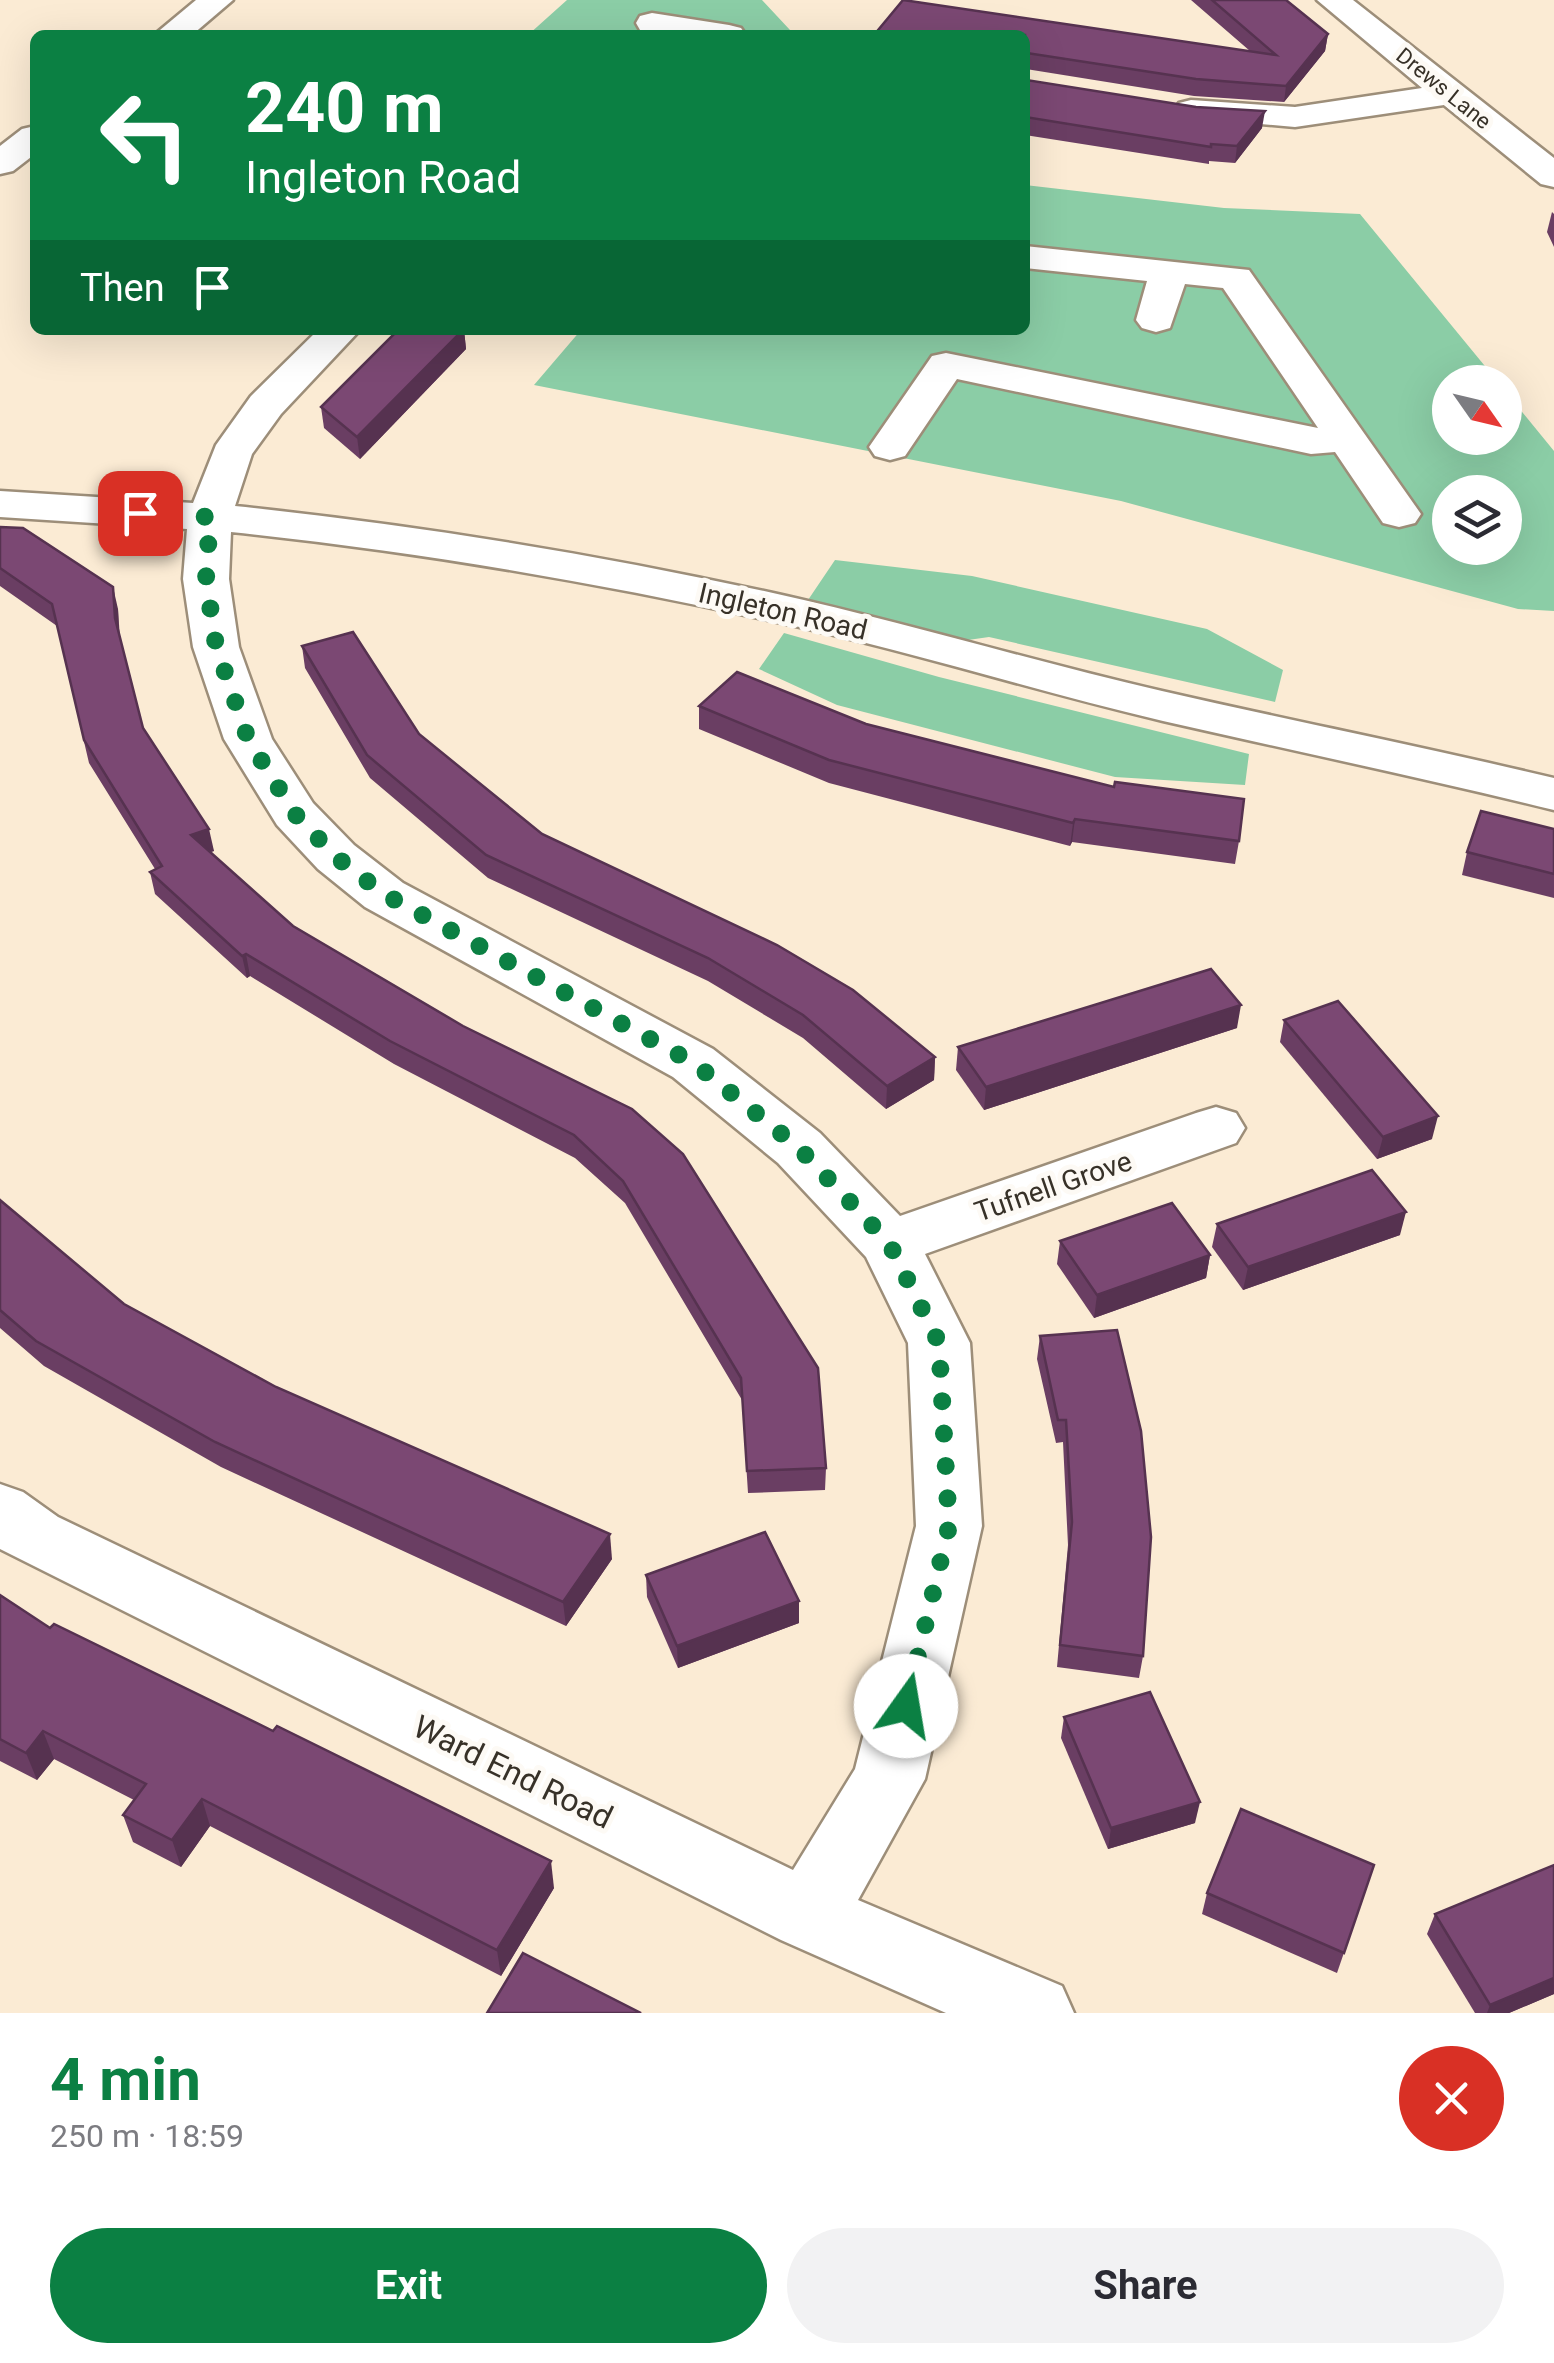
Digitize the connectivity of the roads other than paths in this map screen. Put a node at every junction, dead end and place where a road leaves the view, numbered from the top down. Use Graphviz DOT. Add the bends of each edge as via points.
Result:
graph roads {
  1 [pos="217,0"];
  2 [pos="1333,0"];
  3 [pos="654,19"];
  4 [pos="177,30"];
  5 [pos="706,30"];
  6 [pos="1452,94"];
  7 [pos="1156,104"];
  8 [pos="30,141"];
  9 [pos="0,163"];
  10 [pos="1554,176"];
  11 [pos="1030,257"];
  12 [pos="1169,270"];
  13 [pos="1156,320"];
  14 [pos="335,335"];
  15 [pos="954,348"];
  16 [pos="1348,439"];
  17 [pos="890,447"];
  18 [pos="0,504"];
  19 [pos="1398,514"];
  20 [pos="210,517"];
  21 [pos="1554,794"];
  22 [pos="1216,1128"];
  23 [pos="889,1243"];
  24 [pos="0,1512"];
  25 [pos="808,1915"];
  26 [pos="1036,2013"];
  1 -- 4 [label="street"];
  2 -- 6 [label="street, Drews Lane"];
  3 -- 5 [label="street"];
  6 -- 7 [label="street" via="1294,117"];
  6 -- 10 [label="street, Drews Lane"];
  8 -- 9 [label="street"];
  11 -- 12 [label="street"];
  12 -- 13 [label="street"];
  12 -- 16 [label="street" via="1235,278"];
  14 -- 20 [label="street" via="266,404 230,454"];
  15 -- 16 [label="street" via="1311,441"];
  15 -- 17 [label="street"];
  16 -- 19 [label="street"];
  18 -- 20 [label="street, Ingleton Road"];
  20 -- 21 [label="street, Ingleton Road" via="395,536 774,607 1163,706"];
  20 -- 23 [label="street" via="206,579 216,646 248,739 295,814 384,894 694,1063 799,1148"];
  22 -- 23 [label="street, Tufnell Grove"];
  23 -- 25 [label="street" via="939,1343 949,1526 889,1779"];
  24 -- 25 [label="street, Ward End Road" via="52,1546"];
  25 -- 26 [label="street, Ward End Road"];
}
